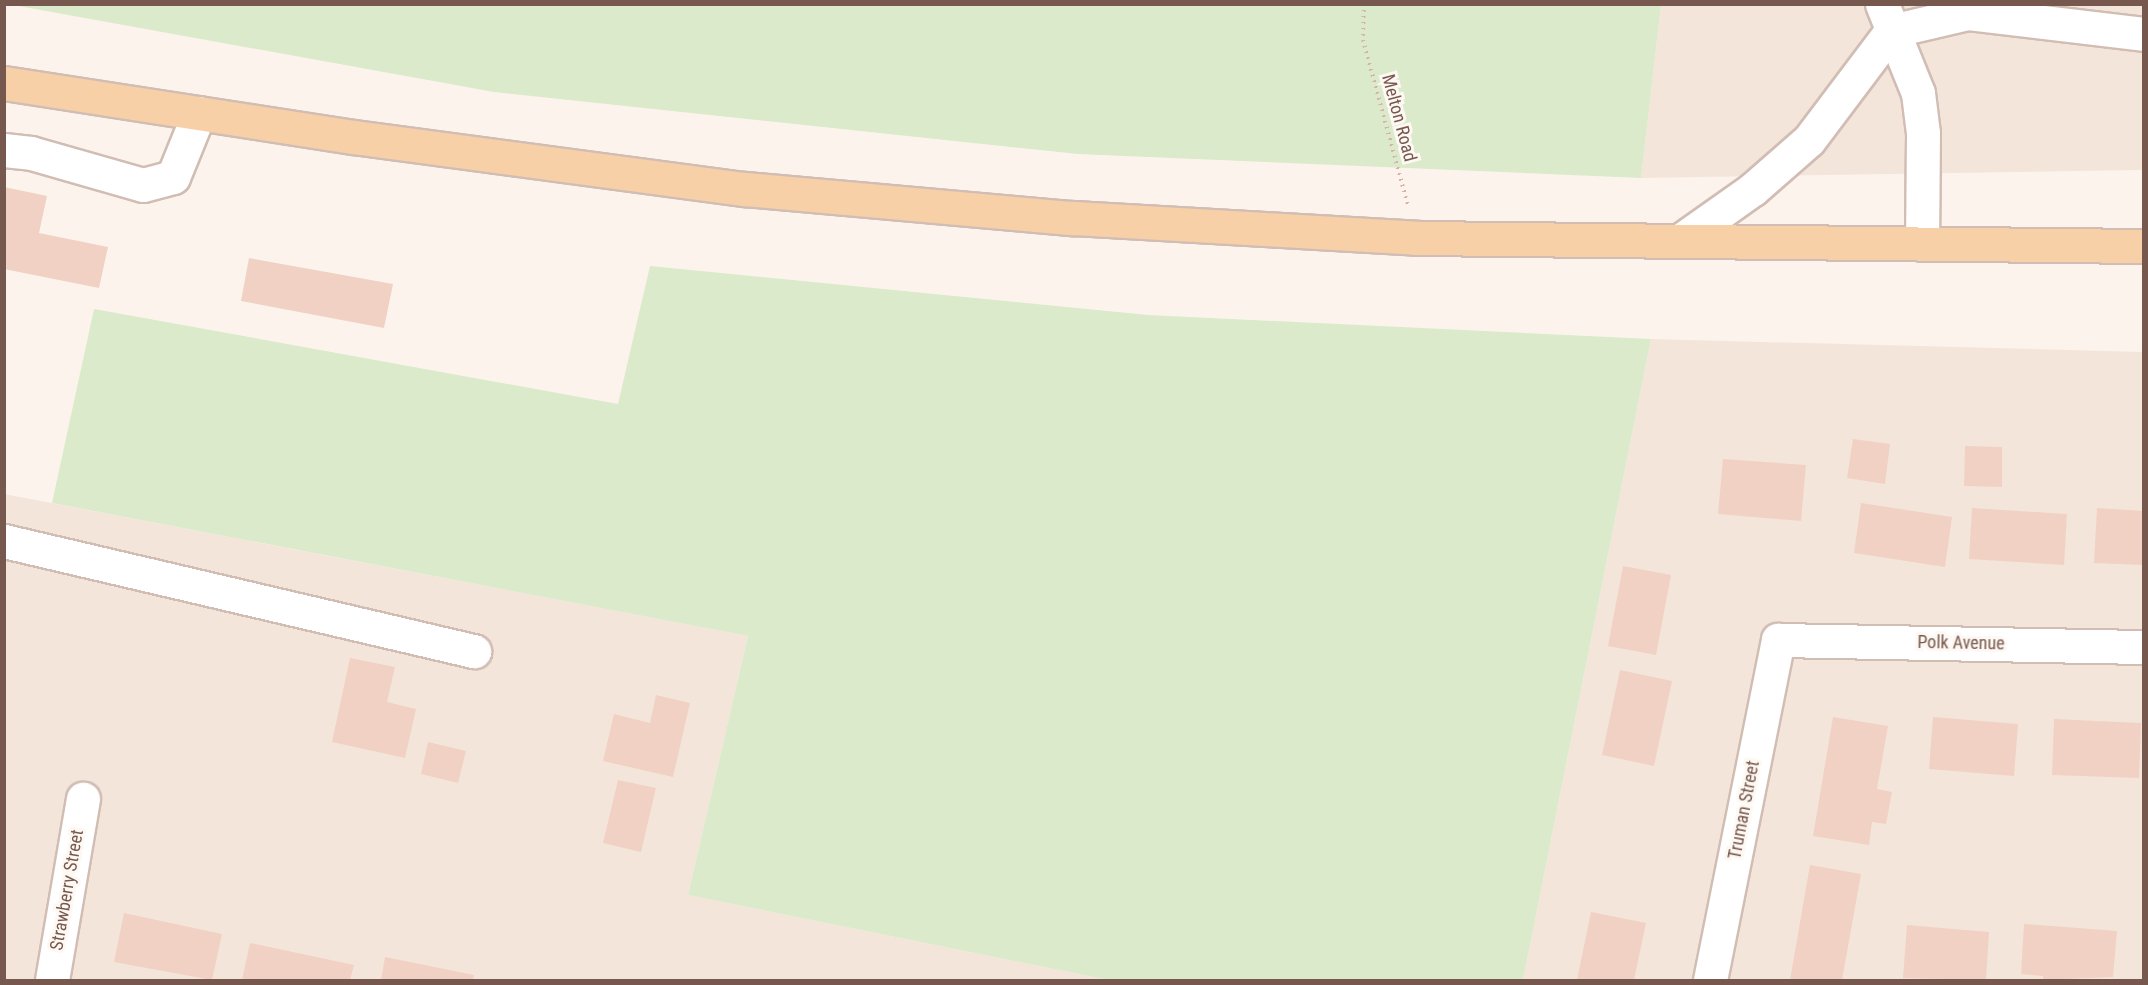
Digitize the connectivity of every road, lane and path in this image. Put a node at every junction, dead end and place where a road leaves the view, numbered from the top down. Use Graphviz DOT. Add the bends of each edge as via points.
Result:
graph roads {
  1 [pos="1364,4"];
  2 [pos="1886,18"];
  3 [pos="2144,33"];
  4 [pos="4,83"];
  5 [pos="199,113"];
  6 [pos="4,150"];
  7 [pos="1417,238"];
  8 [pos="1682,240"];
  9 [pos="1922,243"];
  10 [pos="2144,246"];
  11 [pos="4,541"];
  12 [pos="1778,640"];
  13 [pos="2144,647"];
  14 [pos="474,651"];
  15 [pos="83,799"];
  16 [pos="52,981"];
  17 [pos="1710,981"];
  1 -- 7 [label="path, Melton Road" via="1363,40"];
  2 -- 3 [label="street" via="1968,13"];
  2 -- 8 [label="street" via="1809,140 1753,189"];
  2 -- 9 [label="street" via="1918,93 1923,133"];
  4 -- 5 [label="main road"];
  5 -- 6 [label="street" via="173,177 143,185 31,153"];
  5 -- 7 [label="main road" via="745,189 1073,218"];
  7 -- 8 [label="main road"];
  8 -- 9 [label="main road"];
  9 -- 10 [label="main road"];
  11 -- 14 [label="street"];
  12 -- 13 [label="street, Polk Avenue"];
  12 -- 17 [label="street, Truman Street"];
  15 -- 16 [label="street, Strawberry Street"];
}
